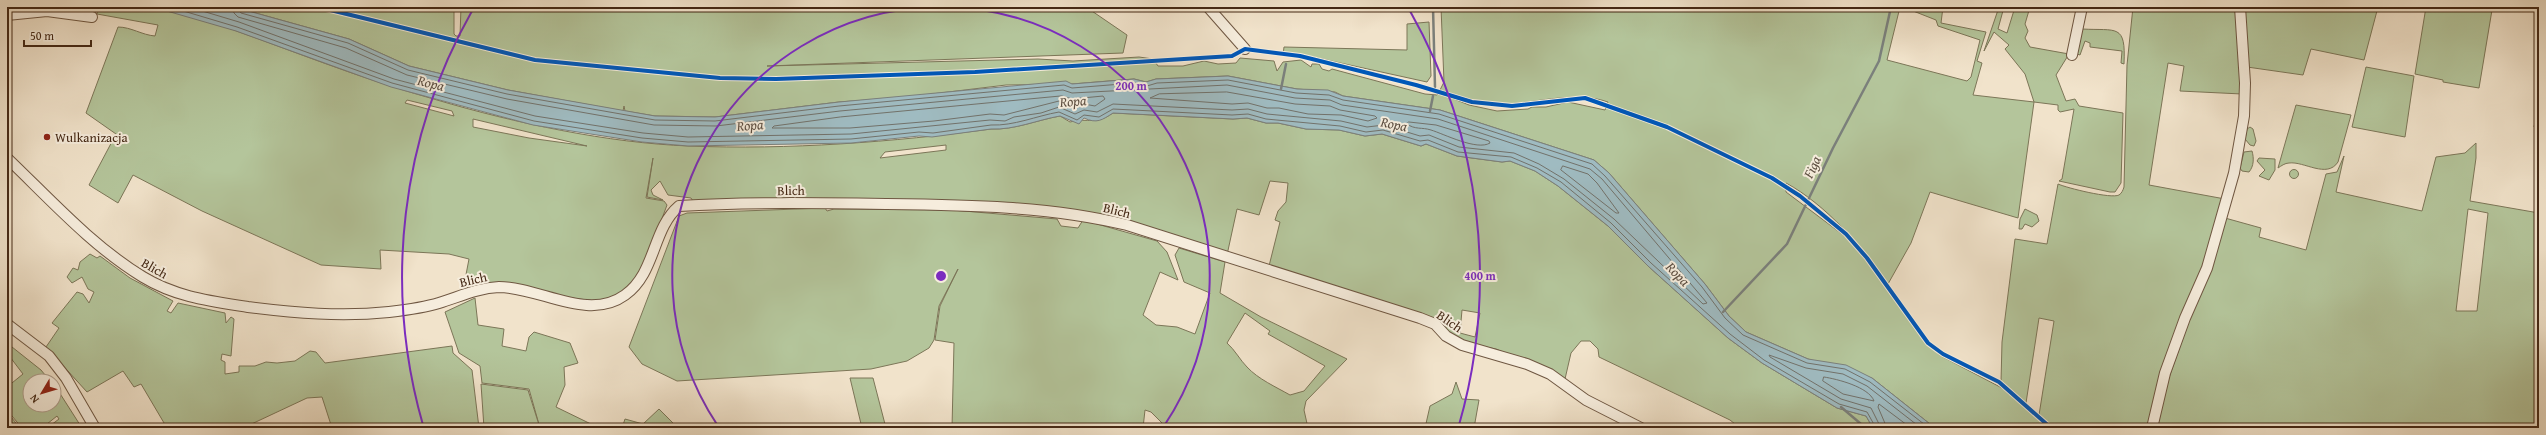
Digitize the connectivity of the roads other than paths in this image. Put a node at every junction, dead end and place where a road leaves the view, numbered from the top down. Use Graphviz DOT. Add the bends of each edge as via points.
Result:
graph roads {
  1 [pos="1208,7"];
  2 [pos="2082,7"];
  3 [pos="2240,7"];
  4 [pos="7,15"];
  5 [pos="92,17"];
  6 [pos="1245,49"];
  7 [pos="2072,55"];
  8 [pos="7,158"];
  9 [pos="7,324"];
  10 [pos="94,428"];
  11 [pos="1641,428"];
  12 [pos="2152,428"];
  1 -- 6 [label="street"];
  2 -- 7 [label="street"];
  3 -- 12 [label="street" via="2245,89 2244,116 2234,173 2207,268 2165,373"];
  4 -- 5 [label="street" via="47,11"];
  8 -- 11 [label="street, Blich" via="96,242 144,277 192,299 288,312 360,314 420,308 482,289 499,288 516,288 587,306 606,304 624,296 641,280 670,214 679,206 822,202 950,205 1090,216 1127,225 1420,318 1435,324 1446,336 1462,345 1527,364 1542,371 1586,400"];
  9 -- 10 [label="street" via="49,356 66,378"];
}
